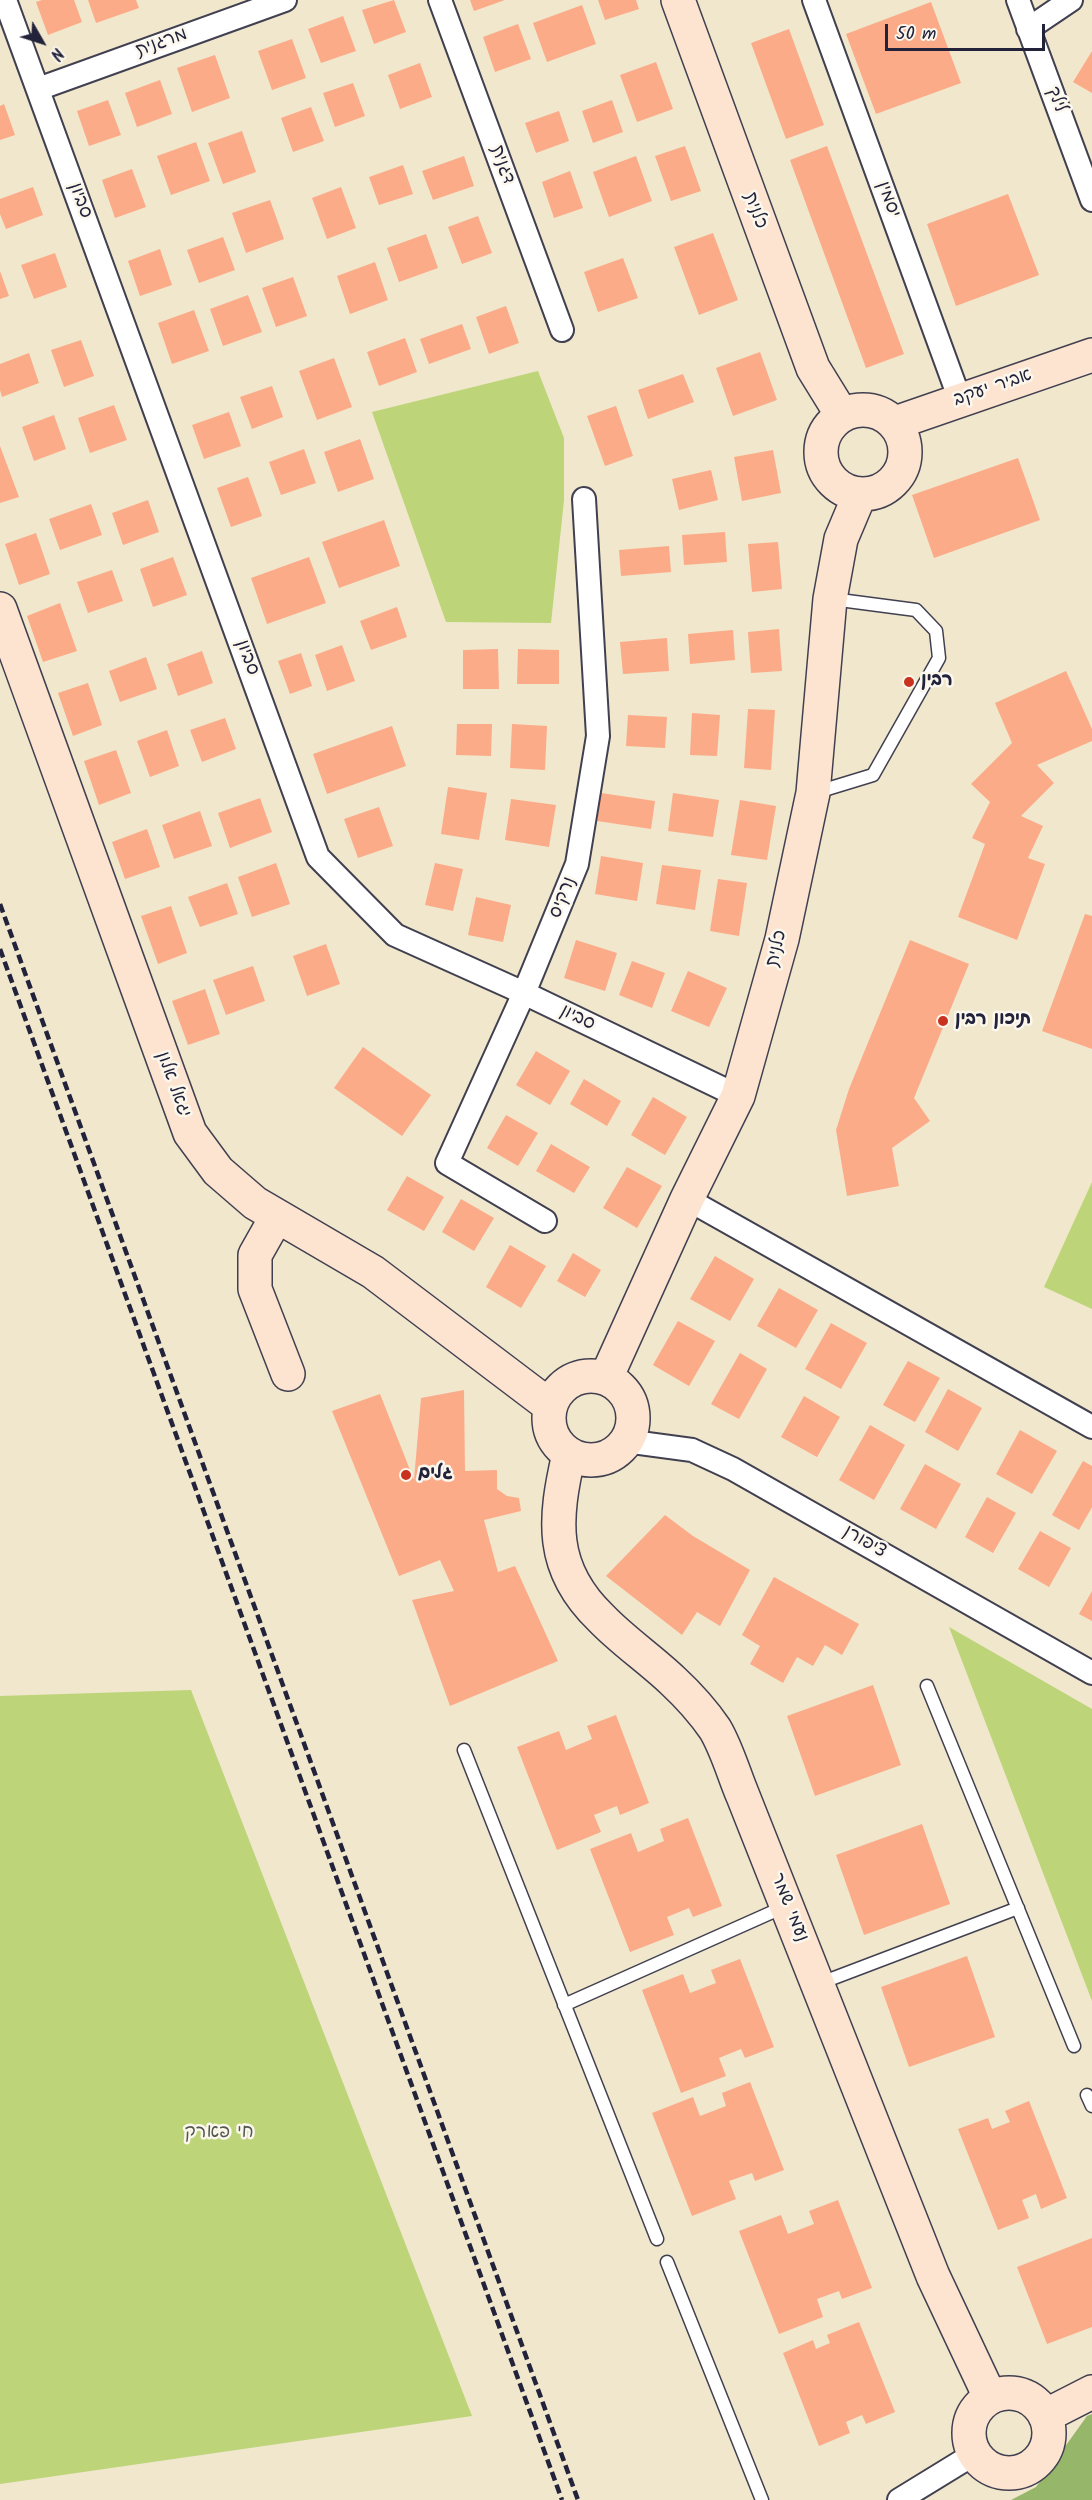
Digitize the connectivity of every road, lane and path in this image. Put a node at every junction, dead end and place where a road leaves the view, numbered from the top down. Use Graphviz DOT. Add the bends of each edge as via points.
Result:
graph roads {
  1 [pos="5,0"];
  2 [pos="285,0"];
  3 [pos="440,0"];
  4 [pos="678,0"];
  5 [pos="814,0"];
  6 [pos="1018,0"];
  7 [pos="1071,0"];
  8 [pos="1028,29"];
  9 [pos="38,89"];
  10 [pos="1092,200"];
  11 [pos="562,330"];
  12 [pos="1092,355"];
  13 [pos="960,400"];
  14 [pos="842,415"];
  15 [pos="895,423"];
  16 [pos="860,494"];
  17 [pos="584,499"];
  18 [pos="830,599"];
  19 [pos="0,609"];
  20 [pos="813,793"];
  21 [pos="524,993"];
  22 [pos="738,1096"];
  23 [pos="687,1199"];
  24 [pos="277,1216"];
  25 [pos="545,1221"];
  26 [pos="288,1374"];
  27 [pos="606,1378"];
  28 [pos="550,1406"];
  29 [pos="1092,1427"];
  30 [pos="625,1441"];
  31 [pos="569,1454"];
  32 [pos="1092,1672"];
  33 [pos="927,1686"];
  34 [pos="464,1750"];
  35 [pos="787,1906"];
  36 [pos="1018,1908"];
  37 [pos="818,1984"];
  38 [pos="564,2005"];
  39 [pos="1074,2046"];
  40 [pos="657,2239"];
  41 [pos="667,2262"];
  42 [pos="1092,2392"];
  43 [pos="990,2397"];
  44 [pos="1045,2416"];
  45 [pos="974,2454"];
  46 [pos="762,2500"];
  47 [pos="899,2500"];
  1 -- 9 [label="street, סביון"];
  2 -- 9 [label="street, מרגנית"];
  3 -- 11 [label="street, דגנית"];
  4 -- 14 [label="street, כלנית" via="813,368"];
  5 -- 13 [label="street, יסמין"];
  6 -- 8 [label="street, לילך"];
  7 -- 8 [label="street"];
  8 -- 10 [label="street, לילך"];
  9 -- 21 [label="street, סביון" via="318,857 395,935"];
  12 -- 13 [label="street, אביר יעקב"];
  13 -- 15 [label="street, אביר יעקב"];
  14 -- 15 [label="street" via="870,410"];
  14 -- 16 [label="street" via="824,435 822,461 836,484"];
  15 -- 16 [label="street" via="902,436 904,464 881,489"];
  16 -- 18 [label="street, כלנית" via="841,539"];
  17 -- 21 [label="street, נרקיס" via="598,736 577,864"];
  18 -- 20 [label="street, כלנית"];
  18 -- 20 [label="lane" via="916,610 936,631 939,658 873,775"];
  19 -- 24 [label="street, יגאל אלון" via="190,1133 218,1171 255,1203"];
  20 -- 22 [label="street, כלנית" via="782,939"];
  21 -- 22 [label="street, סביון"];
  21 -- 25 [label="street, נרקיס" via="447,1163"];
  22 -- 23 [label="street, כלנית"];
  23 -- 27 [label="street, כלנית"];
  23 -- 29 [label="street"];
  24 -- 26 [label="street" via="255,1255 255,1289"];
  24 -- 28 [label="street, יגאל אלון" via="373,1272"];
  27 -- 28 [label="street" via="579,1377 567,1383"];
  27 -- 30 [label="street" via="618,1385 632,1408 633,1422"];
  28 -- 31 [label="street" via="551,1433"];
  30 -- 31 [label="street" via="610,1456 596,1460"];
  30 -- 32 [label="street, ציפורן" via="692,1450 733,1468"];
  31 -- 35 [label="street, נעמי שמר" via="559,1495 558,1526 562,1558 576,1590 600,1618 674,1682 714,1729"];
  33 -- 36 [label="lane"];
  34 -- 38 [label="lane"];
  35 -- 37 [label="street, נעמי שמר"];
  35 -- 38 [label="lane"];
  36 -- 37 [label="lane"];
  36 -- 39 [label="lane"];
  37 -- 43 [label="street, נעמי שמר" via="933,2276"];
  38 -- 40 [label="lane"];
  41 -- 46 [label="lane"];
  42 -- 44 [label="street"];
  43 -- 44 [label="street" via="1002,2393 1022,2395 1038,2405"];
  43 -- 45 [label="street" via="976,2410 969,2428"];
  44 -- 45 [label="street" via="1049,2428 1043,2454 1022,2471 995,2471"];
  45 -- 47 [label="street"];
}
